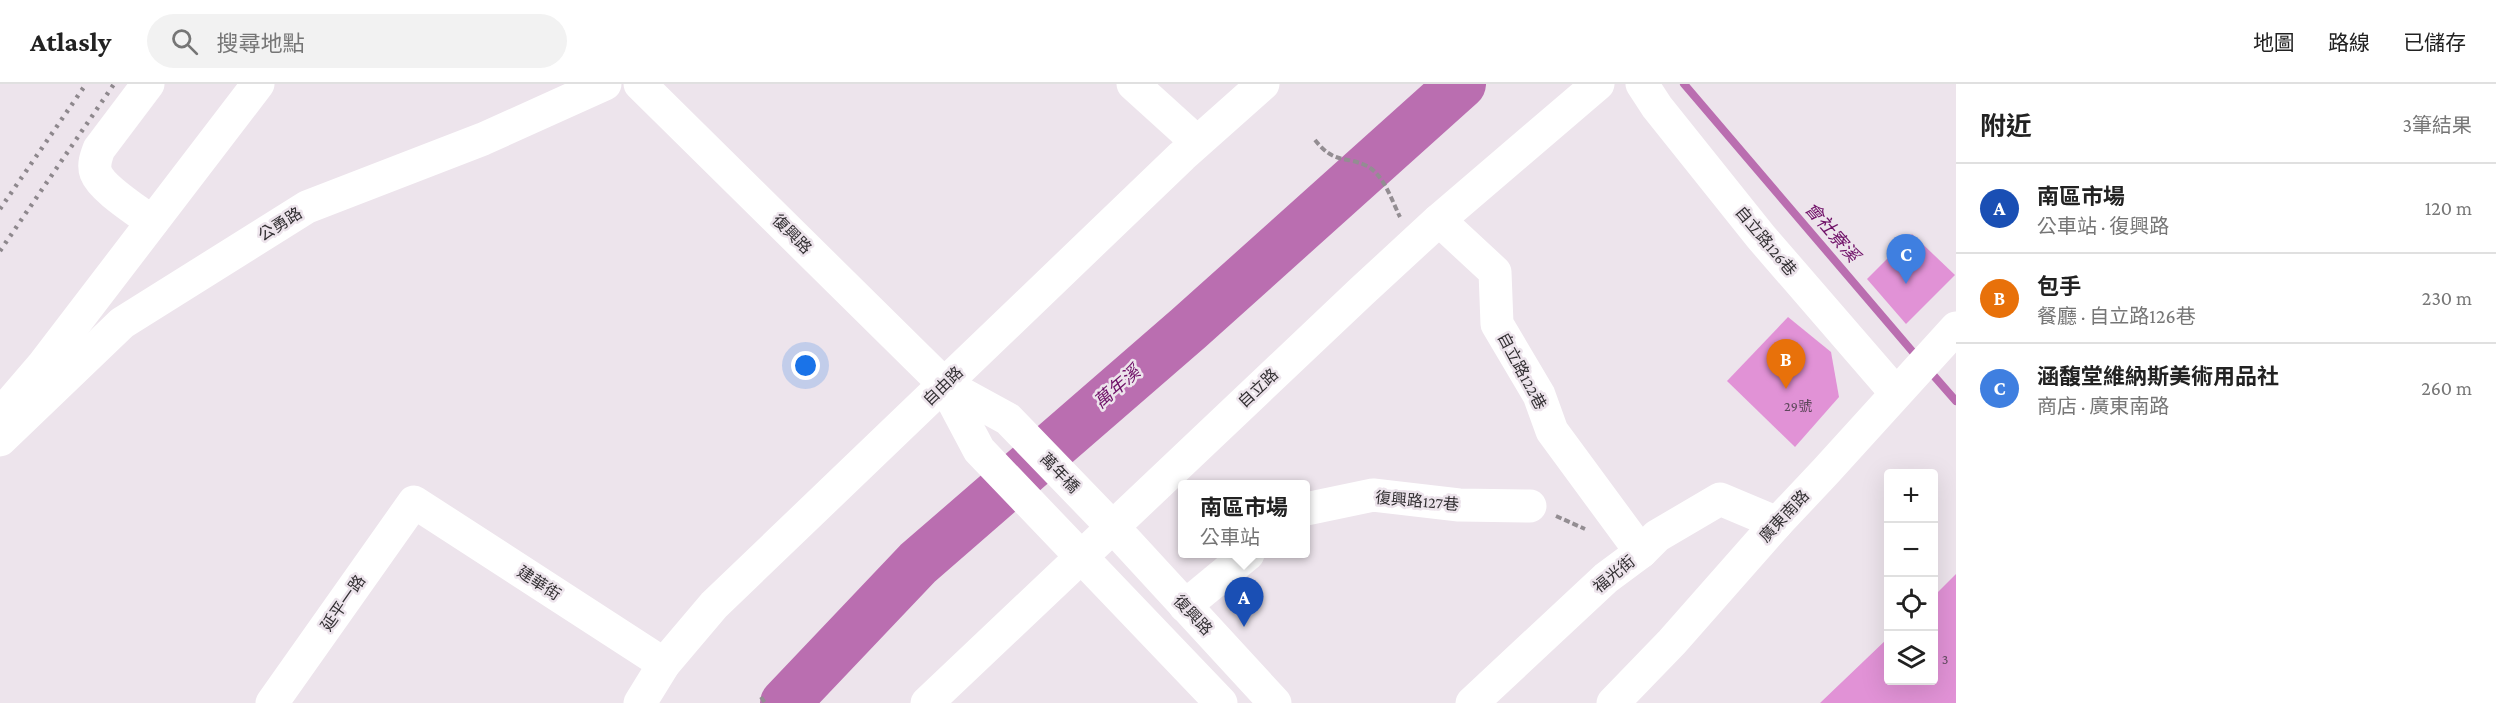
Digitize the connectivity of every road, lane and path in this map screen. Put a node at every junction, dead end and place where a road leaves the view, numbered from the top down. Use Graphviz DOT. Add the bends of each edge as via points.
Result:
graph roads {
  1 [pos="147,84"];
  2 [pos="258,84"];
  3 [pos="605,84"];
  4 [pos="640,84"];
  5 [pos="1132,84"];
  6 [pos="1263,84"];
  7 [pos="1598,84"];
  8 [pos="1642,84"];
  9 [pos="1315,140"];
  10 [pos="1197,142"];
  11 [pos="1399,216"];
  12 [pos="1439,220"];
  13 [pos="152,222"];
  14 [pos="1956,328"];
  15 [pos="1915,372"];
  16 [pos="944,384"];
  17 [pos="0,416"];
  18 [pos="1008,419"];
  19 [pos="0,440"];
  20 [pos="414,502"];
  21 [pos="1530,506"];
  22 [pos="1310,507"];
  23 [pos="1777,523"];
  24 [pos="1112,526"];
  25 [pos="1641,552"];
  26 [pos="1079,557"];
  27 [pos="1243,558"];
  28 [pos="1185,606"];
  29 [pos="664,664"];
  30 [pos="761,698"];
  31 [pos="1614,702"];
  32 [pos="272,703"];
  33 [pos="640,703"];
  34 [pos="765,703"];
  35 [pos="927,703"];
  36 [pos="1221,703"];
  37 [pos="1275,703"];
  38 [pos="1472,703"];
  1 -- 13 [label="street" via="99,149 95,161 96,174 107,186"];
  2 -- 13 [label="street"];
  3 -- 19 [label="street, 公勇路" via="483,138 307,207 122,323"];
  4 -- 16 [label="street, 復興路"];
  5 -- 10 [label="street"];
  6 -- 10 [label="street, 自由路"];
  7 -- 12 [label="street, 自立路"];
  8 -- 15 [label="street, 自立路126巷" via="1761,237"];
  9 -- 11 [label="path" via="1326,153 1368,167 1379,176"];
  10 -- 16 [label="street, 自由路"];
  12 -- 24 [label="street, 自立路"];
  12 -- 25 [label="street, 自立路122巷" via="1495,272 1497,324 1539,395 1552,431"];
  13 -- 17 [label="street"];
  14 -- 15 [label="street, 廣東南路"];
  15 -- 23 [label="street, 廣東南路"];
  16 -- 18 [label="street, 復興路"];
  16 -- 26 [label="street, 復興路" via="979,450"];
  16 -- 29 [label="street, 自由路" via="714,605"];
  18 -- 24 [label="street, 萬年橋"];
  20 -- 29 [label="street, 建華街"];
  20 -- 32 [label="street, 延平一路"];
  21 -- 22 [label="street, 復興路127巷" via="1459,505 1373,495"];
  23 -- 25 [label="street, 福光街" via="1720,498 1657,536"];
  23 -- 31 [label="street, 廣東南路"];
  24 -- 26 [label="street, 自立路"];
  24 -- 28 [label="street, 復興路"];
  25 -- 38 [label="street, 福光街" via="1606,578"];
  26 -- 35 [label="street, 自立路"];
  26 -- 36 [label="street"];
  27 -- 28 [label="street"];
  28 -- 37 [label="street, 復興路"];
  29 -- 33 [label="street, 自由路"];
  30 -- 34 [label="path"];
}
